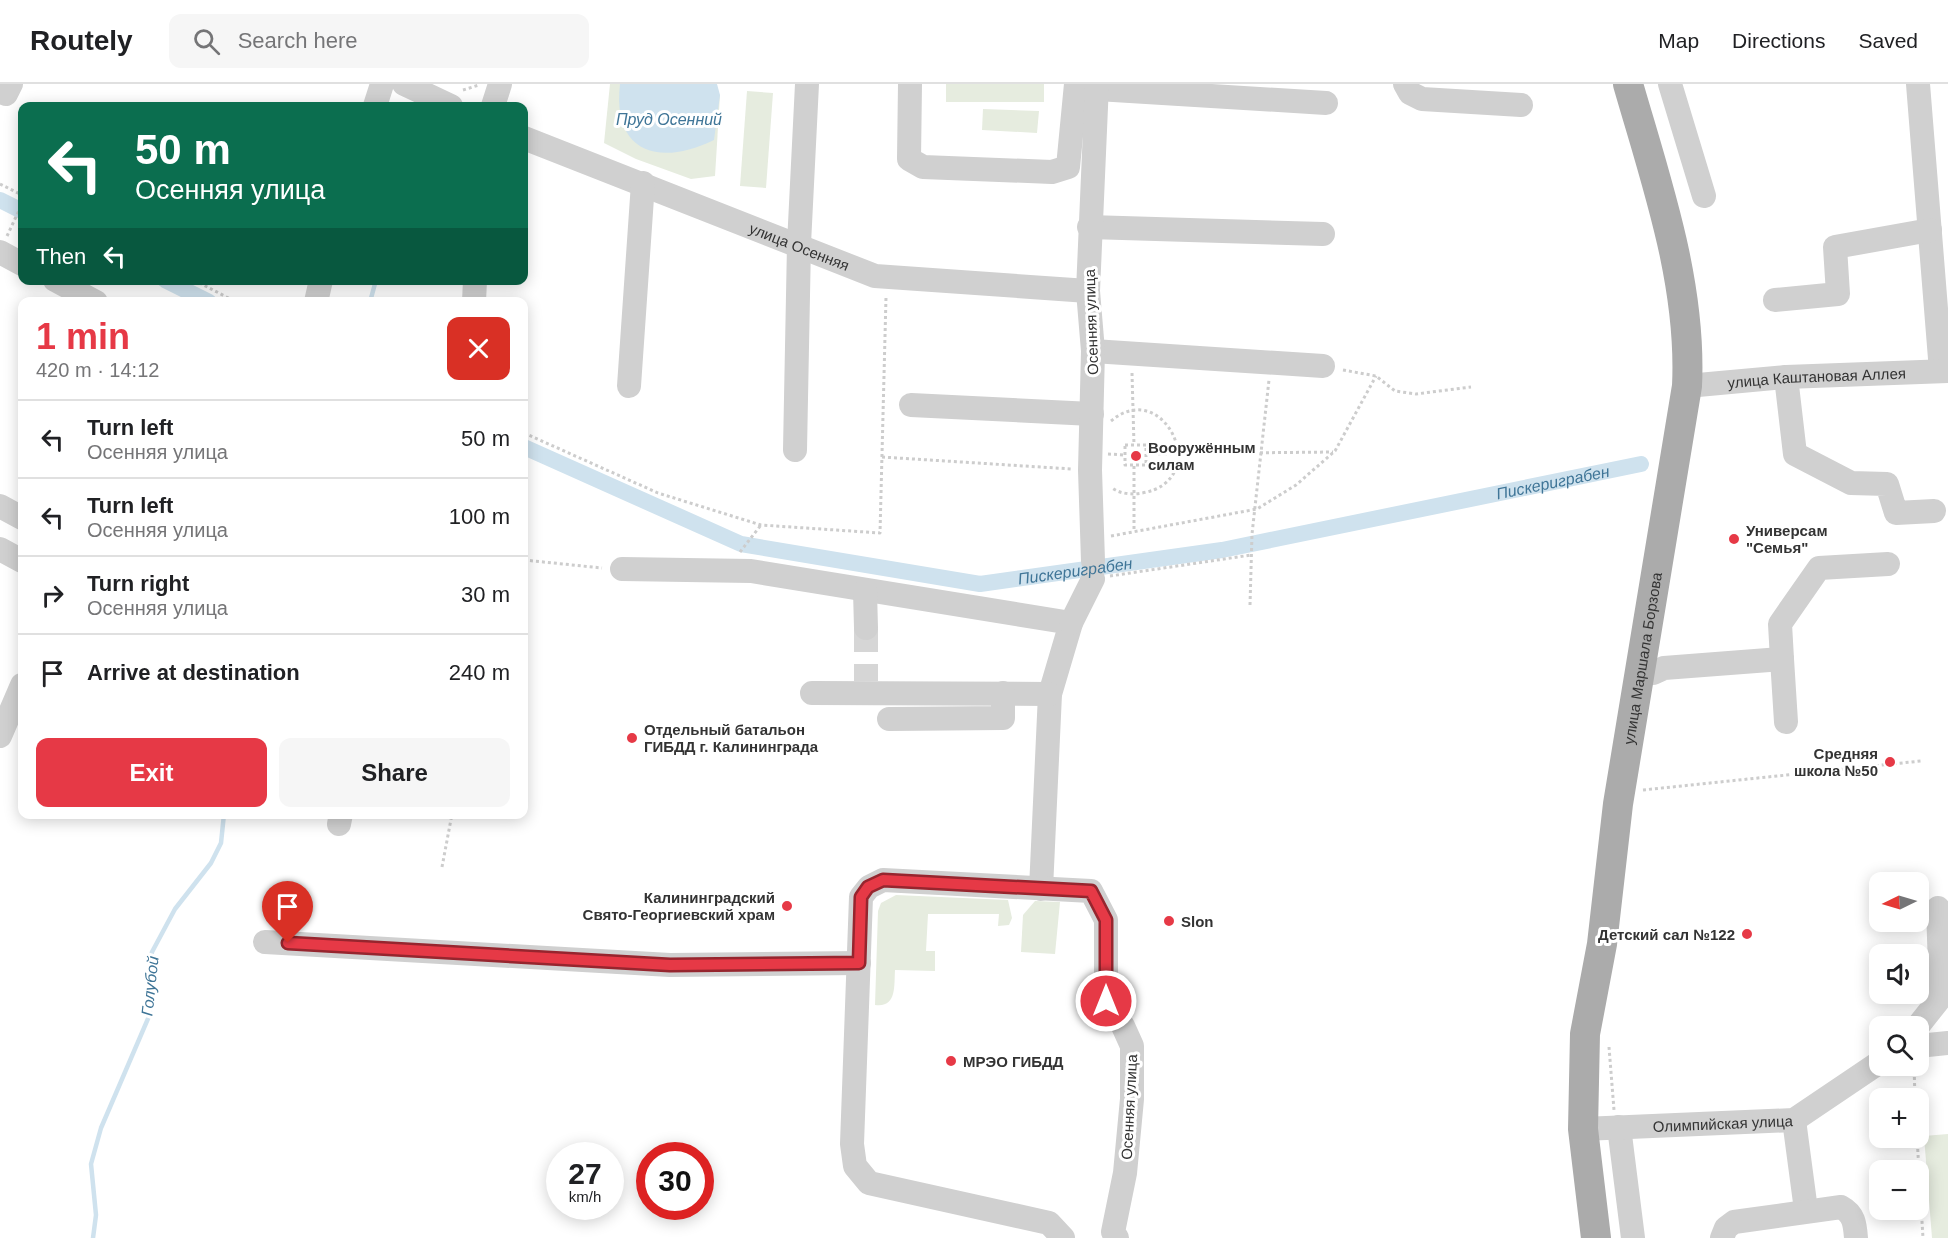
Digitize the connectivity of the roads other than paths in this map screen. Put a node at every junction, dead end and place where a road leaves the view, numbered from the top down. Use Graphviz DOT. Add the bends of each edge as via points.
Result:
graph roads {
  1 [pos="382,84"];
  2 [pos="404,84"];
  3 [pos="500,84"];
  4 [pos="807,84"];
  5 [pos="910,84"];
  6 [pos="1405,84"];
  7 [pos="1628,84"];
  8 [pos="1671,84"];
  9 [pos="1918,84"];
  10 [pos="1086,86"];
  11 [pos="452,100"];
  12 [pos="376,102"];
  13 [pos="494,102"];
  14 [pos="1326,103"];
  15 [pos="1521,105"];
  16 [pos="528,140"];
  17 [pos="642,183"];
  18 [pos="1704,196"];
  19 [pos="1089,227"];
  20 [pos="1930,230"];
  21 [pos="1323,234"];
  22 [pos="799,244"];
  23 [pos="0,252"];
  24 [pos="18,262"];
  25 [pos="64,285"];
  26 [pos="1088,291"];
  27 [pos="87,297"];
  28 [pos="1775,300"];
  29 [pos="1093,351"];
  30 [pos="1323,366"];
  31 [pos="1944,371"];
  32 [pos="1786,376"];
  33 [pos="629,386"];
  34 [pos="1687,386"];
  35 [pos="911,405"];
  36 [pos="1099,419"];
  37 [pos="795,450"];
  38 [pos="0,506"];
  39 [pos="1934,511"];
  40 [pos="18,516"];
  41 [pos="0,549"];
  42 [pos="18,559"];
  43 [pos="1888,564"];
  44 [pos="622,569"];
  45 [pos="866,591"];
  46 [pos="1071,623"];
  47 [pos="866,628"];
  48 [pos="1782,659"];
  49 [pos="1639,671"];
  50 [pos="812,693"];
  51 [pos="1003,693"];
  52 [pos="18,694"];
  53 [pos="1050,694"];
  54 [pos="889,719"];
  55 [pos="1786,722"];
  56 [pos="0,736"];
  57 [pos="1041,888"];
  58 [pos="1938,908"];
  59 [pos="264,942"];
  60 [pos="859,963"];
  61 [pos="1925,1016"];
  62 [pos="1948,1043"];
  63 [pos="1929,1045"];
  64 [pos="1869,1069"];
  65 [pos="1794,1120"];
  66 [pos="1616,1127"];
  67 [pos="1583,1129"];
  68 [pos="1806,1210"];
  69 [pos="1064,1238"];
  70 [pos="1117,1238"];
  71 [pos="1596,1238"];
  72 [pos="1633,1238"];
  73 [pos="1722,1238"];
  74 [pos="1856,1238"];
  1 -- 12 [label="street"];
  2 -- 11 [label="street"];
  3 -- 13 [label="street"];
  4 -- 22 [label="street"];
  5 -- 10 [label="street" via="909,159 923,167 1052,172 1068,167"];
  6 -- 15 [label="street" via="1410,93 1422,99"];
  7 -- 34 [label="main road, улица Маршала Борзова" via="1677,268 1688,334"];
  8 -- 18 [label="street"];
  9 -- 20 [label="street"];
  10 -- 14 [label="street"];
  10 -- 19 [label="street, Осенняя улица"];
  16 -- 17 [label="street, улица Осенняя"];
  17 -- 22 [label="street, улица Осенняя"];
  17 -- 33 [label="street"];
  19 -- 21 [label="street"];
  19 -- 26 [label="street, Осенняя улица"];
  20 -- 28 [label="street" via="1835,247 1838,294"];
  20 -- 31 [label="street"];
  22 -- 26 [label="street, улица Осенняя" via="875,276"];
  22 -- 37 [label="street"];
  23 -- 24 [label="street"];
  25 -- 27 [label="street"];
  26 -- 29 [label="street, Осенняя улица"];
  29 -- 30 [label="street"];
  29 -- 36 [label="street, Осенняя улица"];
  31 -- 32 [label="street, улица Каштановая Аллея"];
  32 -- 34 [label="street, улица Каштановая Аллея"];
  32 -- 39 [label="street" via="1795,453 1851,483 1887,484 1896,513"];
  34 -- 49 [label="main road, улица Маршала Борзова"];
  35 -- 36 [label="street"];
  36 -- 46 [label="street, Осенняя улица" via="1093,570"];
  38 -- 40 [label="street"];
  41 -- 42 [label="street"];
  43 -- 48 [label="street" via="1819,568 1780,624"];
  44 -- 45 [label="street" via="751,571"];
  45 -- 46 [label="street"];
  45 -- 47 [label="street"];
  46 -- 53 [label="street"];
  48 -- 49 [label="street" via="1664,668 1653,673"];
  48 -- 55 [label="street"];
  49 -- 67 [label="main road, улица Маршала Борзова" via="1602,944 1585,1034"];
  50 -- 51 [label="street" via="866,687"];
  51 -- 53 [label="street"];
  51 -- 54 [label="street" via="1003,717"];
  52 -- 56 [label="street"];
  53 -- 57 [label="street"];
  57 -- 60 [label="street, Осенняя улица" via="883,880 868,887 861,897"];
  57 -- 70 [label="street, Осенняя улица" via="1091,891 1106,920 1106,1001 1132,1047 1125,1173 1113,1232"];
  58 -- 61 [label="street" via="1941,997"];
  59 -- 60 [label="street" via="670,965"];
  60 -- 69 [label="street, Осенняя улица" via="852,1144 855,1166 869,1183 1049,1223"];
  62 -- 63 [label="street"];
  64 -- 65 [label="street, Олимпийская улица"];
  65 -- 66 [label="street, Олимпийская улица"];
  65 -- 68 [label="street"];
  66 -- 67 [label="street, Олимпийская улица"];
  66 -- 72 [label="street"];
  67 -- 71 [label="main road, улица Маршала Борзова"];
  68 -- 73 [label="street" via="1734,1222 1725,1228"];
  68 -- 74 [label="street" via="1841,1207 1855,1222"];
}
